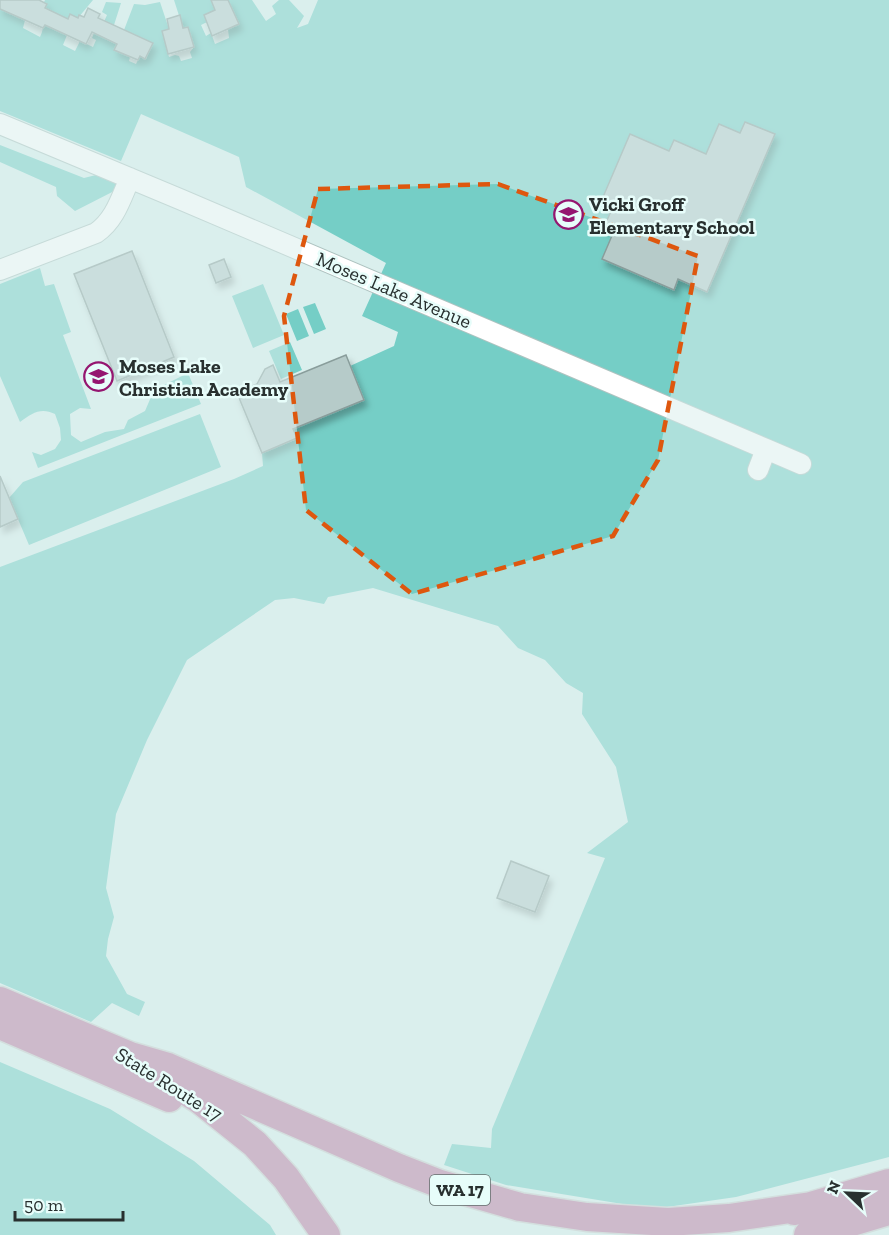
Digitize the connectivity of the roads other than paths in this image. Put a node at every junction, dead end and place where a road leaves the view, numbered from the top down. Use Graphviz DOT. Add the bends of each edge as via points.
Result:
graph roads {
  1 [pos="0,124"];
  2 [pos="130,178"];
  3 [pos="0,270"];
  4 [pos="766,449"];
  5 [pos="801,464"];
  6 [pos="758,470"];
  7 [pos="0,1001"];
  8 [pos="0,1025"];
  9 [pos="130,1056"];
  10 [pos="889,1184"];
  11 [pos="811,1206"];
  12 [pos="308,1209"];
  13 [pos="889,1211"];
  14 [pos="326,1235"];
  15 [pos="714,1235"];
  16 [pos="808,1235"];
  1 -- 2 [label="street, Moses Lake Avenue"];
  2 -- 3 [label="street" via="107,226"];
  2 -- 4 [label="street, Moses Lake Avenue"];
  4 -- 5 [label="street, Moses Lake Avenue"];
  4 -- 6 [label="street"];
  7 -- 9 [label="highway, State Route 17 / WA 17"];
  8 -- 12 [label="highway, State Route 17 / WA 17" via="200,1114 246,1148"];
  9 -- 11 [label="highway, WA 17" via="168,1067 440,1184 520,1207 587,1217 668,1222"];
  9 -- 12 [label="highway, State Route 17 / WA 17" via="237,1128 286,1178"];
  10 -- 11 [label="highway, WA 17"];
  11 -- 15 [label="highway"];
  12 -- 14 [label="highway, State Route 17 / WA 17"];
  13 -- 16 [label="highway"];
}
